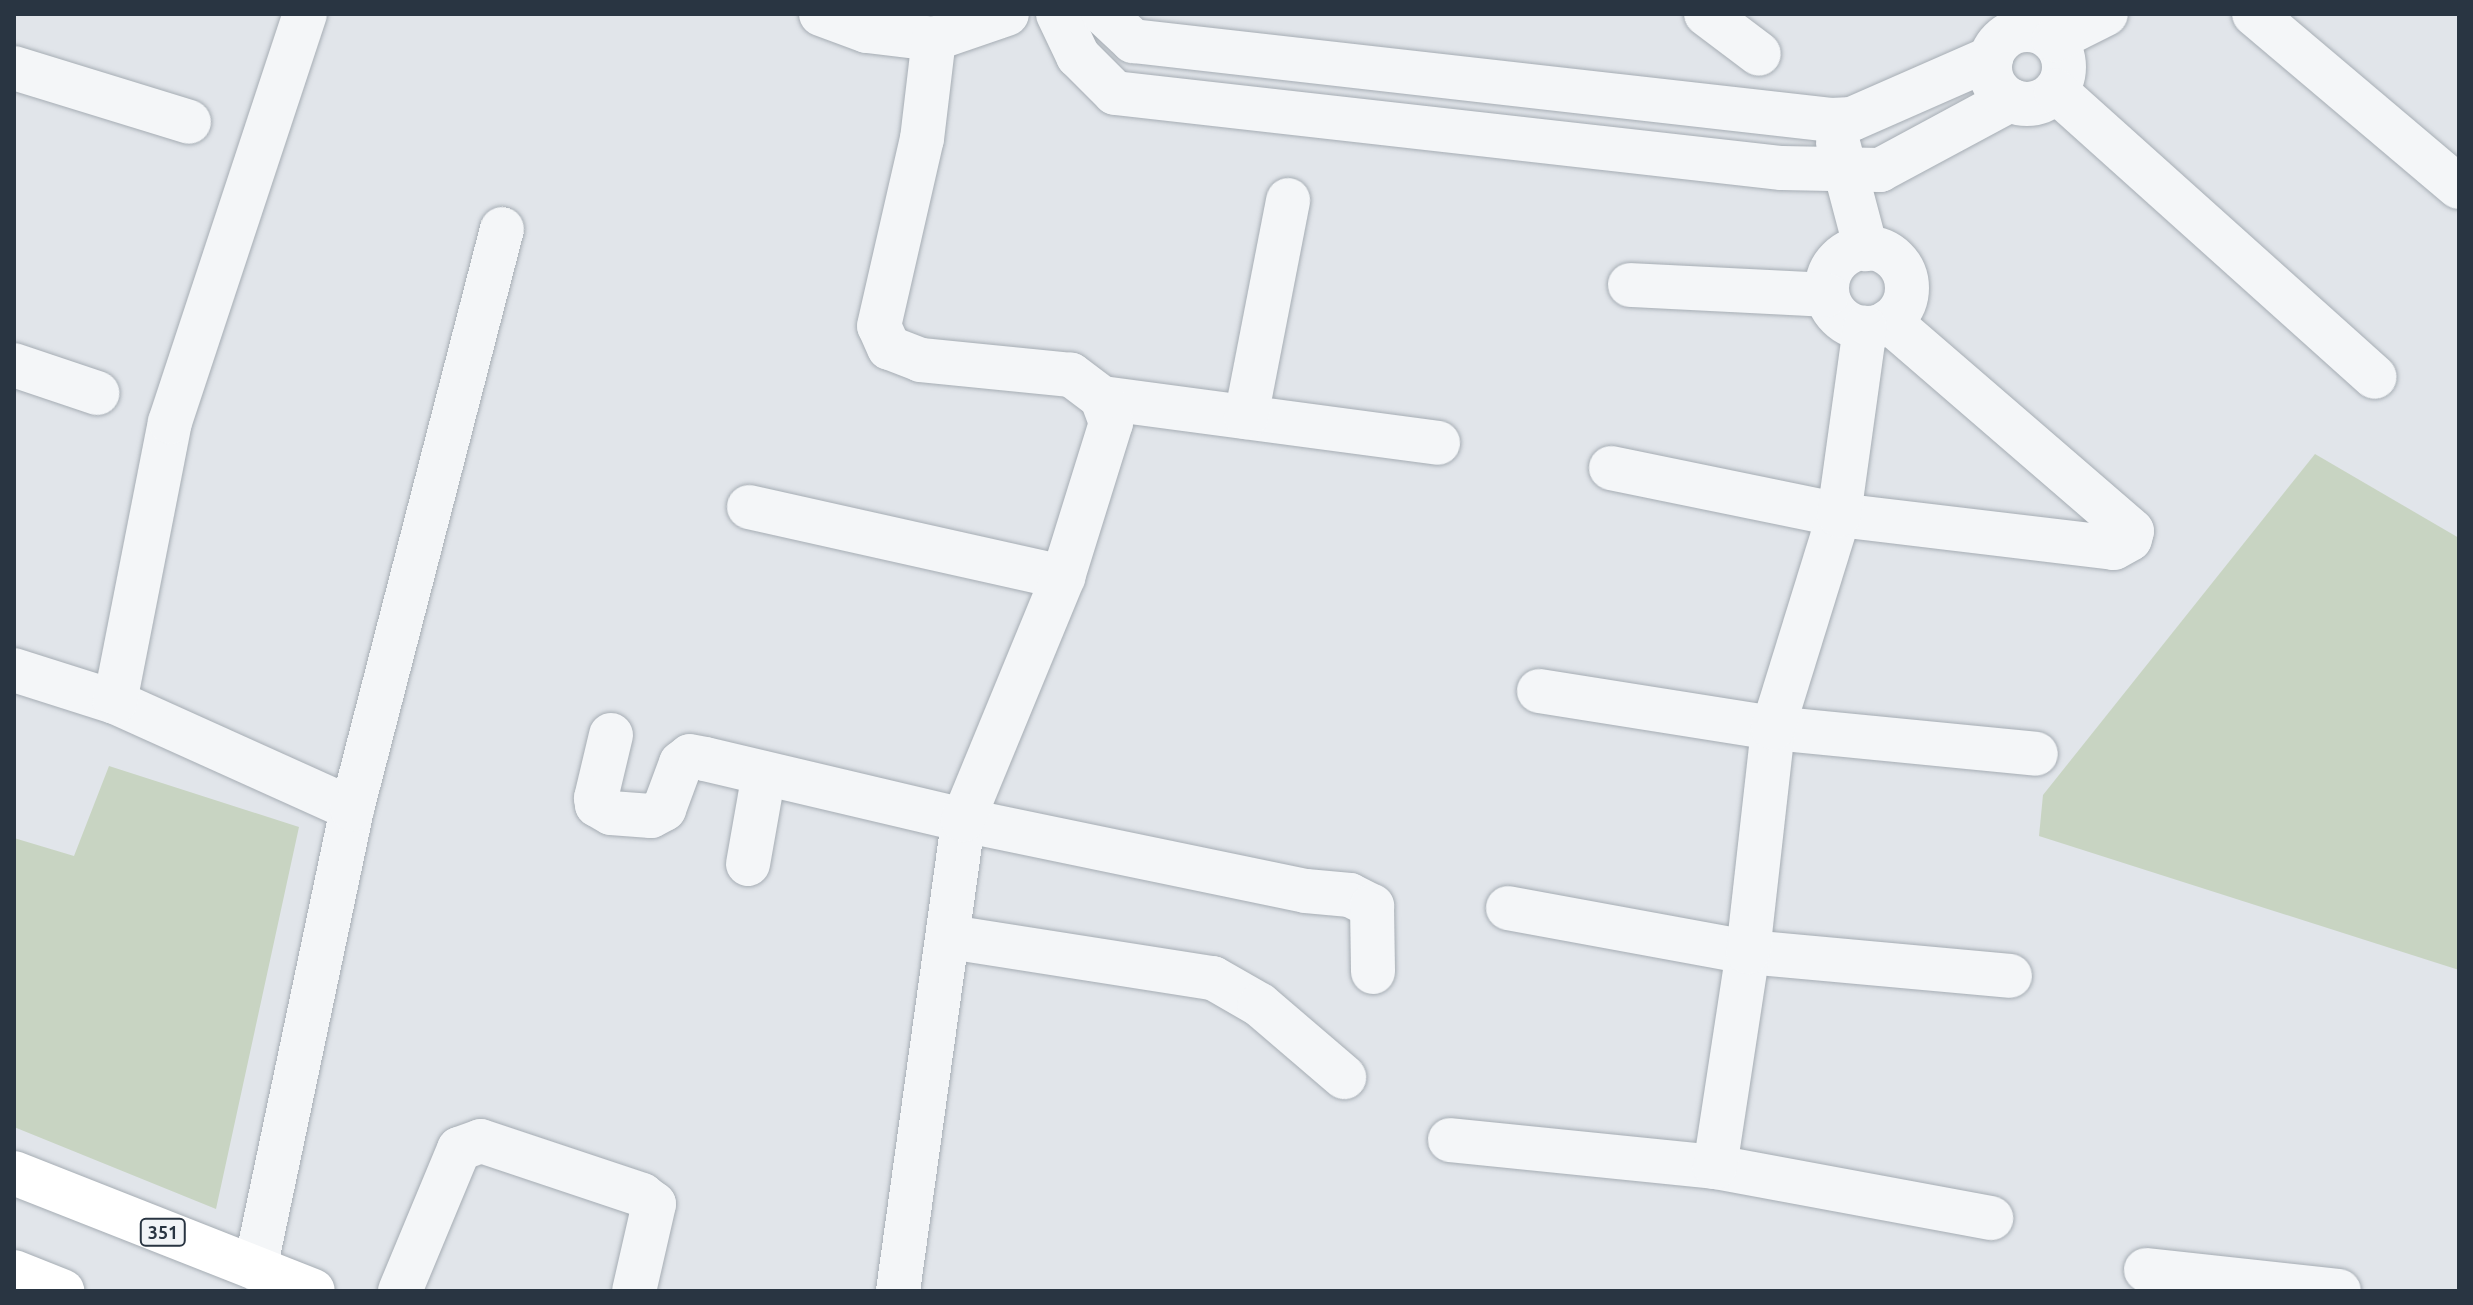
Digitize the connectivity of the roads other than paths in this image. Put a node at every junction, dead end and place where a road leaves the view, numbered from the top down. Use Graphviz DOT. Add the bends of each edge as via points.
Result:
graph roads {
  1 [pos="305,14"];
  2 [pos="821,14"];
  3 [pos="1007,14"];
  4 [pos="1058,14"];
  5 [pos="1104,14"];
  6 [pos="1706,14"];
  7 [pos="2106,14"];
  8 [pos="2254,14"];
  9 [pos="2035,29"];
  10 [pos="934,39"];
  11 [pos="1759,54"];
  12 [pos="1991,58"];
  13 [pos="14,68"];
  14 [pos="2056,91"];
  15 [pos="2010,100"];
  16 [pos="1831,120"];
  17 [pos="189,122"];
  18 [pos="1846,171"];
  19 [pos="2459,187"];
  20 [pos="1288,200"];
  21 [pos="502,229"];
  22 [pos="1866,249"];
  23 [pos="1630,285"];
  24 [pos="1827,295"];
  25 [pos="1877,325"];
  26 [pos="14,365"];
  27 [pos="2375,377"];
  28 [pos="97,393"];
  29 [pos="1102,398"];
  30 [pos="1246,417"];
  31 [pos="1438,443"];
  32 [pos="1611,468"];
  33 [pos="749,507"];
  34 [pos="1839,515"];
  35 [pos="1063,577"];
  36 [pos="14,670"];
  37 [pos="1539,691"];
  38 [pos="115,702"];
  39 [pos="1773,728"];
  40 [pos="611,735"];
  41 [pos="2036,754"];
  42 [pos="764,773"];
  43 [pos="352,809"];
  44 [pos="963,820"];
  45 [pos="748,864"];
  46 [pos="1508,908"];
  47 [pos="950,937"];
  48 [pos="1748,952"];
  49 [pos="1373,972"];
  50 [pos="2010,976"];
  51 [pos="1344,1077"];
  52 [pos="1450,1140"];
  53 [pos="1715,1167"];
  54 [pos="14,1173"];
  55 [pos="1991,1218"];
  56 [pos="255,1268"];
  57 [pos="2146,1270"];
  58 [pos="14,1272"];
  59 [pos="62,1291"];
  60 [pos="313,1291"];
  61 [pos="400,1291"];
  62 [pos="634,1291"];
  63 [pos="898,1291"];
  64 [pos="2339,1291"];
  1 -- 38 [label="street" via="170,422"];
  2 -- 10 [label="street" via="867,31"];
  3 -- 10 [label="street"];
  4 -- 18 [label="street" via="1078,56 1115,93"];
  5 -- 16 [label="street" via="1133,41"];
  6 -- 11 [label="street"];
  7 -- 9 [label="street"];
  8 -- 19 [label="street"];
  9 -- 12 [label="street" via="2008,34"];
  9 -- 14 [label="street" via="2065,63"];
  10 -- 29 [label="street" via="922,139 881,300 879,326 889,348 921,360 1071,375"];
  12 -- 15 [label="street" via="1991,77"];
  12 -- 16 [label="street" via="1852,119"];
  13 -- 17 [label="street"];
  14 -- 15 [label="street" via="2041,103"];
  14 -- 27 [label="street"];
  15 -- 18 [label="street" via="1880,170"];
  16 -- 18 [label="street"];
  18 -- 22 [label="street"];
  20 -- 30 [label="street"];
  21 -- 43 [label="street"];
  22 -- 24 [label="street" via="1840,258 1832,268"];
  22 -- 25 [label="street" via="1889,256 1905,276 1904,301"];
  23 -- 24 [label="street"];
  24 -- 25 [label="street" via="1840,318"];
  25 -- 34 [label="street"];
  25 -- 34 [label="street" via="2132,534 2114,548"];
  26 -- 28 [label="street"];
  29 -- 30 [label="street"];
  29 -- 35 [label="street" via="1111,423"];
  30 -- 31 [label="street"];
  32 -- 34 [label="street"];
  33 -- 35 [label="street"];
  34 -- 39 [label="street"];
  35 -- 44 [label="street"];
  36 -- 38 [label="street"];
  37 -- 39 [label="street"];
  38 -- 43 [label="street"];
  39 -- 41 [label="street"];
  39 -- 48 [label="street"];
  40 -- 42 [label="street" via="596,798 597,805 611,813 651,816 664,809 681,763 690,756"];
  42 -- 44 [label="street"];
  42 -- 45 [label="street"];
  43 -- 56 [label="street"];
  44 -- 47 [label="street"];
  44 -- 49 [label="street" via="1367,901 1374,915"];
  46 -- 48 [label="street"];
  47 -- 51 [label="street" via="1213,978 1260,1005"];
  47 -- 63 [label="street"];
  48 -- 50 [label="street"];
  48 -- 53 [label="street"];
  52 -- 53 [label="street"];
  53 -- 55 [label="street"];
  54 -- 56 [label="main road, 351"];
  56 -- 60 [label="main road, 351"];
  57 -- 64 [label="street"];
  58 -- 59 [label="main road"];
  61 -- 62 [label="street" via="459,1149 481,1141 642,1195 654,1204"];
}
